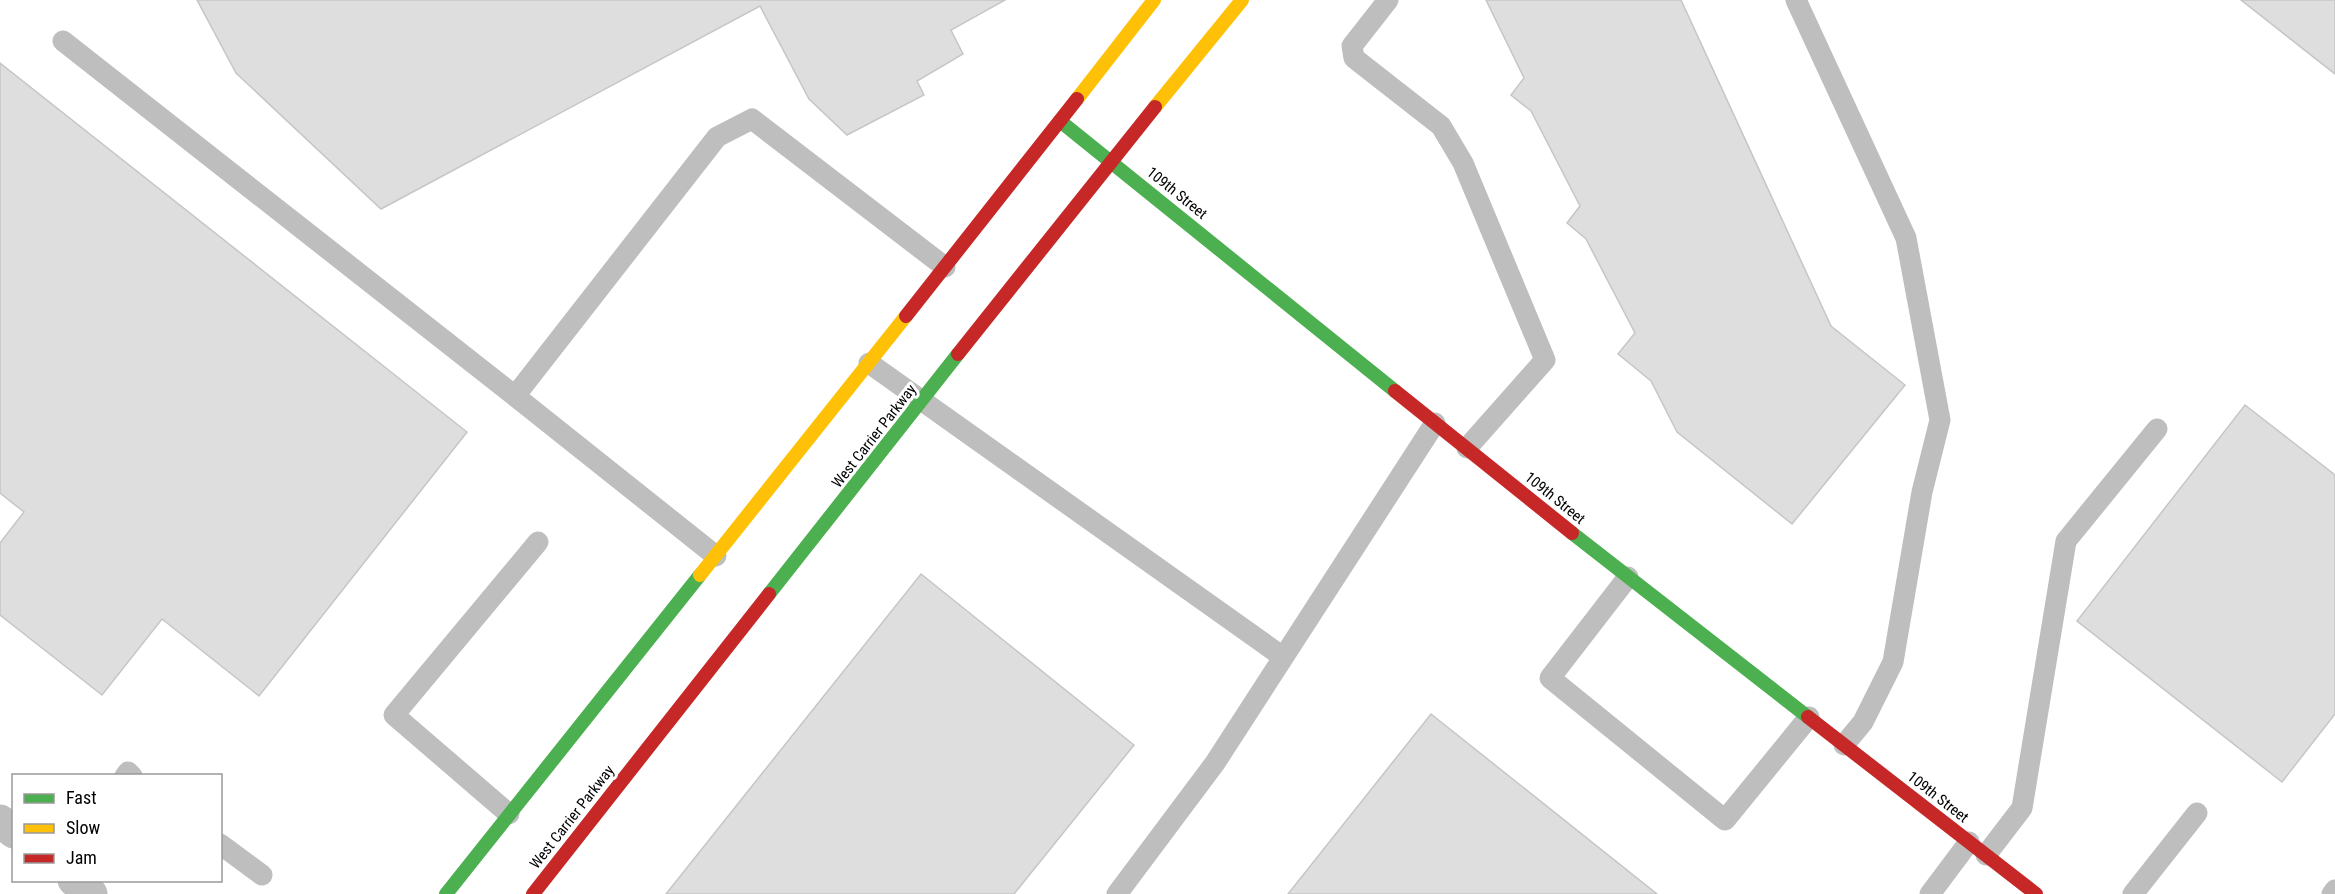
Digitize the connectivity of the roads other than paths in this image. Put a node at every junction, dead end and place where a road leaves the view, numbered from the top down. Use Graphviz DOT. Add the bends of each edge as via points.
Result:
graph roads {
  1 [pos="1154,0"];
  2 [pos="1242,0"];
  3 [pos="1388,0"];
  4 [pos="1796,0"];
  5 [pos="63,41"];
  6 [pos="1060,121"];
  7 [pos="1111,160"];
  8 [pos="945,267"];
  9 [pos="869,363"];
  10 [pos="514,396"];
  11 [pos="922,401"];
  12 [pos="1435,423"];
  13 [pos="2157,429"];
  14 [pos="1467,448"];
  15 [pos="538,542"];
  16 [pos="716,556"];
  17 [pos="1628,577"];
  18 [pos="1283,657"];
  19 [pos="1809,717"];
  20 [pos="1844,745"];
  21 [pos="2197,813"];
  22 [pos="509,814"];
  23 [pos="0,821"];
  24 [pos="12,830"];
  25 [pos="1969,842"];
  26 [pos="222,845"];
  27 [pos="1986,855"];
  28 [pos="262,875"];
  29 [pos="76,882"];
  30 [pos="2335,890"];
  31 [pos="91,894"];
  32 [pos="446,894"];
  33 [pos="533,894"];
  34 [pos="1117,894"];
  35 [pos="1930,894"];
  36 [pos="2036,894"];
  37 [pos="2133,894"];
  38 [pos="2332,894"];
  1 -- 6 [label="main road"];
  2 -- 7 [label="main road, West Carrier Parkway"];
  3 -- 14 [label="lane" via="1352,46 1354,58 1441,126 1463,163 1545,360"];
  4 -- 20 [label="lane" via="1906,238 1940,420 1922,492 1893,662 1863,722"];
  5 -- 10 [label="lane"];
  6 -- 7 [label="main road, 109th Street"];
  6 -- 8 [label="main road"];
  7 -- 11 [label="main road, West Carrier Parkway"];
  7 -- 12 [label="main road, 109th Street"];
  8 -- 9 [label="main road"];
  8 -- 10 [label="lane" via="752,119 717,137"];
  9 -- 11 [label="lane"];
  9 -- 16 [label="main road"];
  10 -- 16 [label="lane"];
  11 -- 18 [label="lane"];
  11 -- 33 [label="main road, West Carrier Parkway"];
  12 -- 14 [label="main road, 109th Street"];
  12 -- 18 [label="lane"];
  13 -- 27 [label="lane" via="2066,541 2022,808"];
  14 -- 17 [label="main road, 109th Street"];
  15 -- 22 [label="lane" via="394,715"];
  16 -- 22 [label="main road"];
  17 -- 19 [label="main road, 109th Street"];
  17 -- 19 [label="lane" via="1550,678 1725,820"];
  18 -- 34 [label="lane" via="1215,763"];
  19 -- 20 [label="main road, 109th Street"];
  20 -- 25 [label="main road, 109th Street"];
  21 -- 37 [label="lane"];
  22 -- 32 [label="main road"];
  23 -- 24 [label="street"];
  25 -- 27 [label="main road, 109th Street"];
  25 -- 35 [label="lane"];
  26 -- 28 [label="lane"];
  27 -- 36 [label="main road, 109th Street"];
  29 -- 31 [label="street"];
  30 -- 38 [label="lane"];
}
